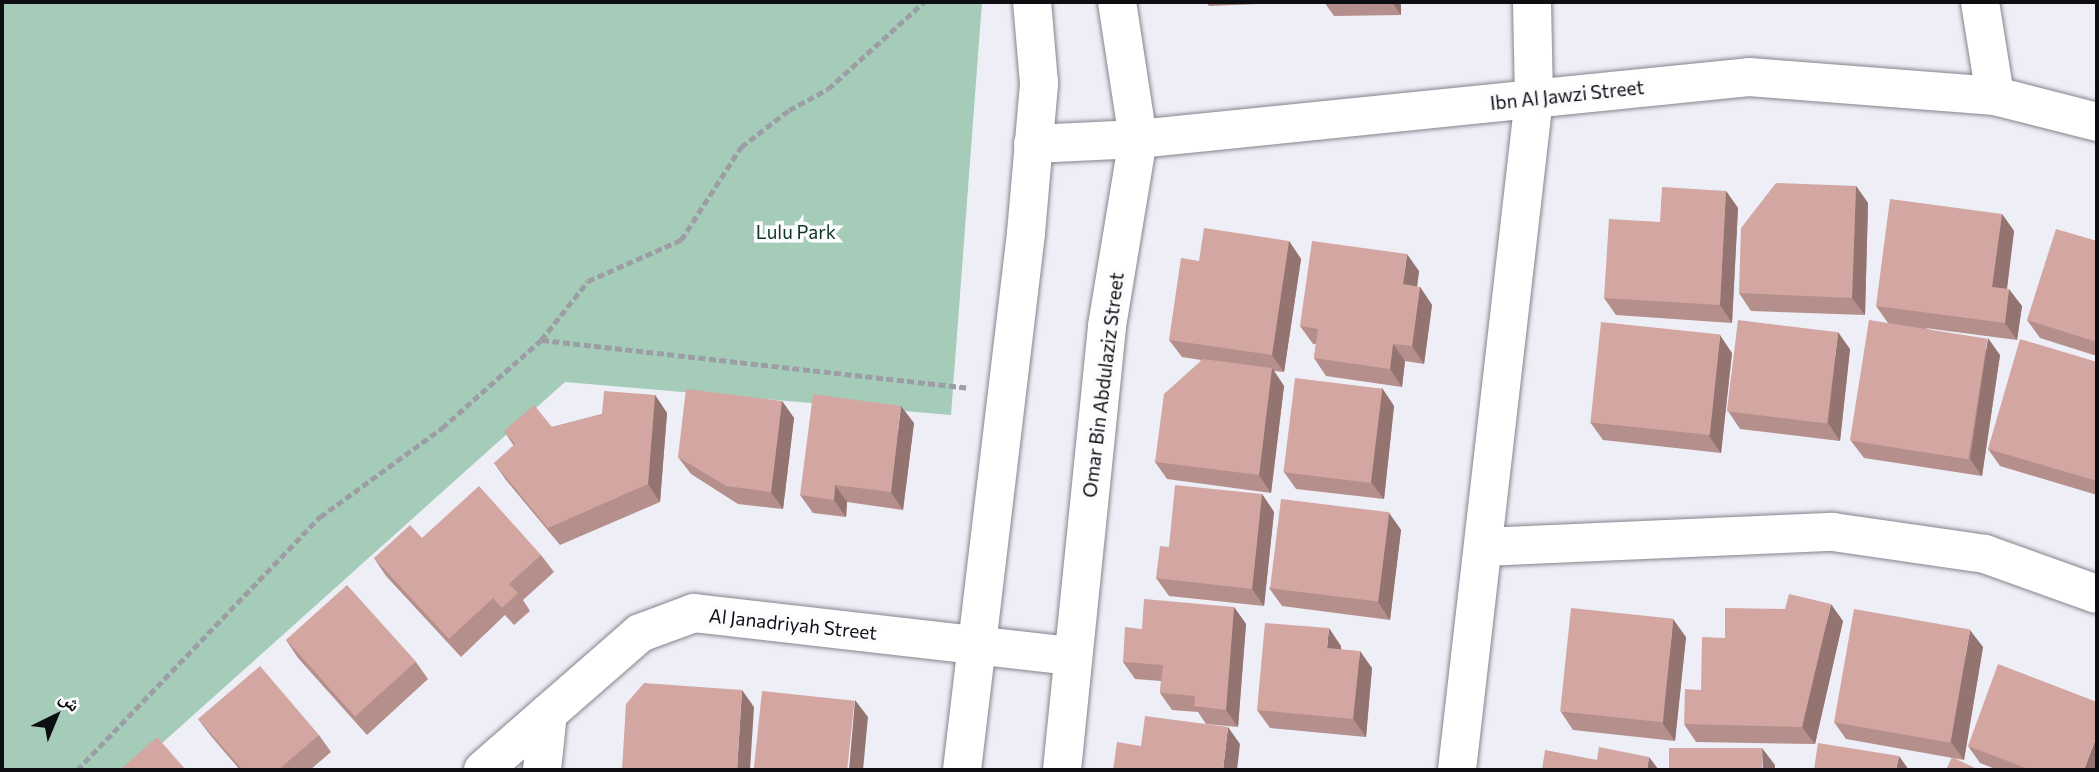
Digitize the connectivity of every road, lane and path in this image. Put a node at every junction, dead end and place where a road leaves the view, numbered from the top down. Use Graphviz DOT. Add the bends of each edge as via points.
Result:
graph roads {
  1 [pos="925,2"];
  2 [pos="1032,2"];
  3 [pos="1117,2"];
  4 [pos="1532,2"];
  5 [pos="1980,2"];
  6 [pos="1995,96"];
  7 [pos="1534,98"];
  8 [pos="2097,122"];
  9 [pos="1138,139"];
  10 [pos="1033,144"];
  11 [pos="541,340"];
  12 [pos="1004,392"];
  13 [pos="1483,547"];
  14 [pos="2097,594"];
  15 [pos="976,645"];
  16 [pos="1073,656"];
  17 [pos="548,713"];
  18 [pos="77,770"];
  19 [pos="482,770"];
  20 [pos="542,770"];
  21 [pos="962,770"];
  22 [pos="1062,770"];
  23 [pos="1457,770"];
  1 -- 11 [label="path" via="828,89 789,110 741,147 681,240 588,281"];
  2 -- 10 [label="street" via="1039,83"];
  3 -- 9 [label="street, Omar Bin Abdulaziz Street"];
  4 -- 7 [label="street"];
  5 -- 6 [label="street"];
  6 -- 7 [label="street, Ibn Al Jawzi Street" via="1749,77"];
  6 -- 8 [label="street, Ibn Al Jawzi Street"];
  7 -- 9 [label="street, Ibn Al Jawzi Street"];
  7 -- 13 [label="street"];
  9 -- 10 [label="street, Ibn Al Jawzi Street"];
  9 -- 16 [label="street, Omar Bin Abdulaziz Street" via="1107,326"];
  10 -- 12 [label="street"];
  11 -- 12 [label="path"];
  11 -- 18 [label="path" via="442,428 320,517"];
  12 -- 15 [label="street"];
  13 -- 14 [label="street" via="1833,532 1985,554"];
  13 -- 23 [label="street"];
  15 -- 16 [label="street, Al Janadriyah Street"];
  15 -- 17 [label="street, Al Janadriyah Street" via="694,613 640,633"];
  15 -- 21 [label="street"];
  16 -- 22 [label="street, Omar Bin Abdulaziz Street"];
  17 -- 19 [label="street, Al Janadriyah Street"];
  17 -- 20 [label="street"];
}
